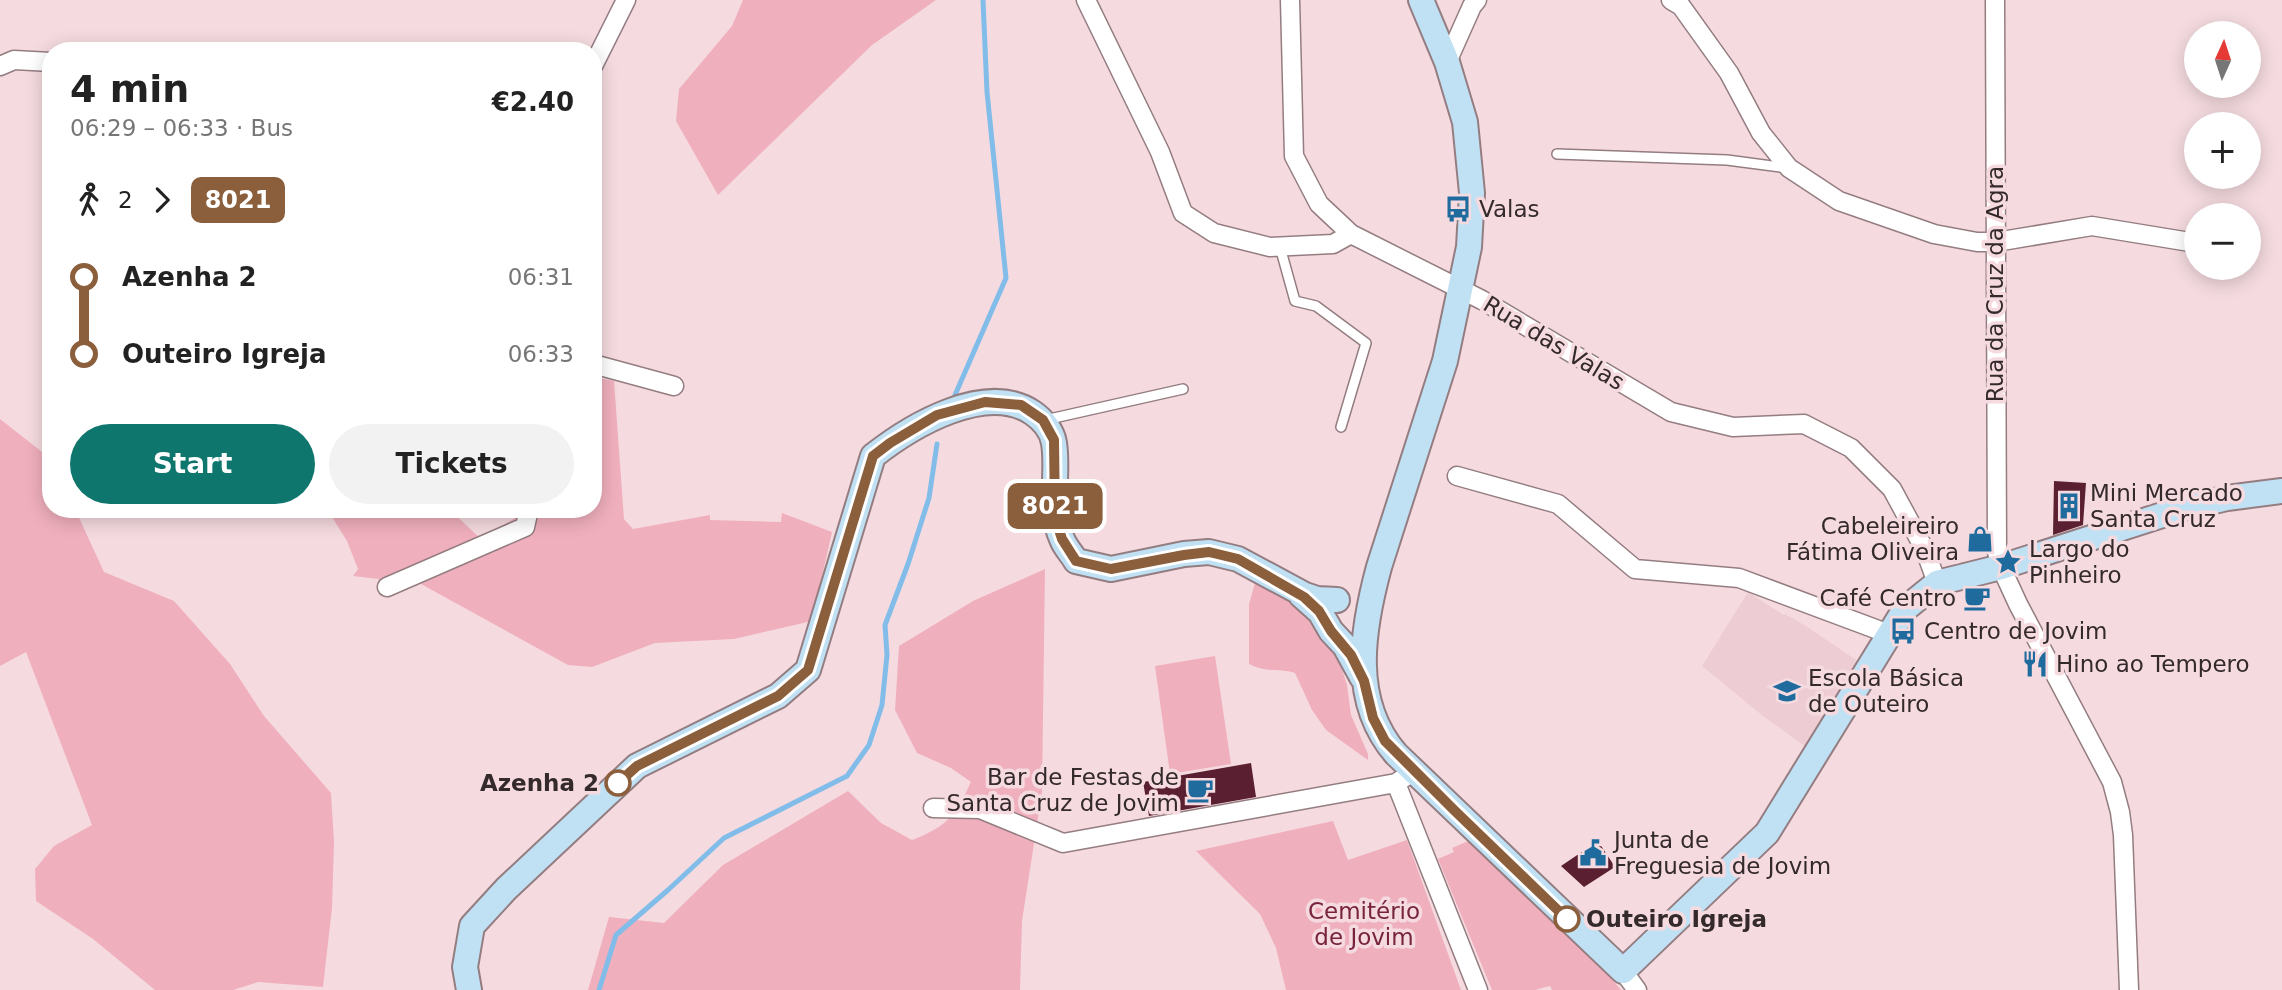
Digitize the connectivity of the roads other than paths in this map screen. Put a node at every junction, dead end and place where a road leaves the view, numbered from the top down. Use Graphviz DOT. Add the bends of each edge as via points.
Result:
graph roads {
  1 [pos="626,0"];
  2 [pos="1086,0"];
  3 [pos="1290,0"];
  4 [pos="1421,0"];
  5 [pos="1477,0"];
  6 [pos="1671,0"];
  7 [pos="1995,0"];
  8 [pos="602,48"];
  9 [pos="42,62"];
  10 [pos="1447,62"];
  11 [pos="0,66"];
  12 [pos="1557,154"];
  13 [pos="1789,168"];
  14 [pos="1351,234"];
  15 [pos="2184,241"];
  16 [pos="1996,242"];
  17 [pos="1280,247"];
  18 [pos="1462,290"];
  19 [pos="602,366"];
  20 [pos="674,386"];
  21 [pos="1183,389"];
  22 [pos="1043,420"];
  23 [pos="1341,427"];
  24 [pos="1457,476"];
  25 [pos="2282,491"];
  26 [pos="527,518"];
  27 [pos="1379,567"];
  28 [pos="2001,567"];
  29 [pos="1937,583"];
  30 [pos="387,587"];
  31 [pos="1292,589"];
  32 [pos="1344,599"];
  33 [pos="1367,622"];
  34 [pos="1332,630"];
  35 [pos="1889,634"];
  36 [pos="1364,681"];
  37 [pos="1405,777"];
  38 [pos="933,808"];
  39 [pos="1630,981"];
  40 [pos="468,990"];
  41 [pos="1478,990"];
  42 [pos="2129,990"];
  1 -- 8 [label="street"];
  2 -- 17 [label="street" via="1160,152 1183,213 1214,233"];
  3 -- 14 [label="street, Rua das Valas" via="1294,156 1319,204"];
  4 -- 10 [label="street"];
  5 -- 10 [label="street"];
  6 -- 13 [label="street" via="1681,6 1729,73 1761,133"];
  7 -- 16 [label="street, Rua da Cruz da Agra"];
  9 -- 11 [label="street" via="14,60"];
  10 -- 18 [label="street" via="1465,122 1472,193"];
  12 -- 13 [label="lane" via="1727,160"];
  13 -- 16 [label="street" via="1839,201 1934,234"];
  14 -- 17 [label="street" via="1333,244"];
  14 -- 18 [label="street, Rua das Valas"];
  15 -- 16 [label="street" via="2092,226"];
  16 -- 28 [label="street, Rua da Cruz da Agra" via="1997,542"];
  17 -- 23 [label="lane" via="1295,302 1316,306 1366,342"];
  18 -- 27 [label="street" via="1445,361"];
  18 -- 29 [label="street, Rua das Valas" via="1671,412 1733,427 1804,424 1851,448 1892,489"];
  19 -- 20 [label="street"];
  21 -- 22 [label="lane"];
  22 -- 31 [label="street" via="1054,440 1055,517 1076,561 1111,569 1209,552 1238,559"];
  22 -- 40 [label="street" via="1021,405 985,402 937,415 873,456 808,670 778,696 637,766 506,889 472,926"];
  24 -- 35 [label="street" via="1558,504 1635,569 1739,578"];
  25 -- 28 [label="street" via="2181,509"];
  26 -- 30 [label="street" via="525,527"];
  27 -- 32 [label="street" via="1369,589"];
  27 -- 33 [label="street"];
  28 -- 29 [label="street"];
  28 -- 42 [label="street, Rua da Cruz da Agra" via="2112,782 2123,835"];
  29 -- 35 [label="street" via="1905,609"];
  31 -- 32 [label="street" via="1317,599"];
  31 -- 34 [label="street" via="1313,605"];
  32 -- 33 [label="street" via="1363,604"];
  32 -- 34 [label="street" via="1328,611"];
  33 -- 34 [label="street" via="1356,638 1342,639"];
  33 -- 36 [label="street"];
  34 -- 36 [label="street"];
  35 -- 39 [label="street" via="1767,833"];
  36 -- 37 [label="street" via="1378,729"];
  37 -- 38 [label="street" via="1063,843 980,809"];
  37 -- 39 [label="street"];
  37 -- 41 [label="street"];
}
